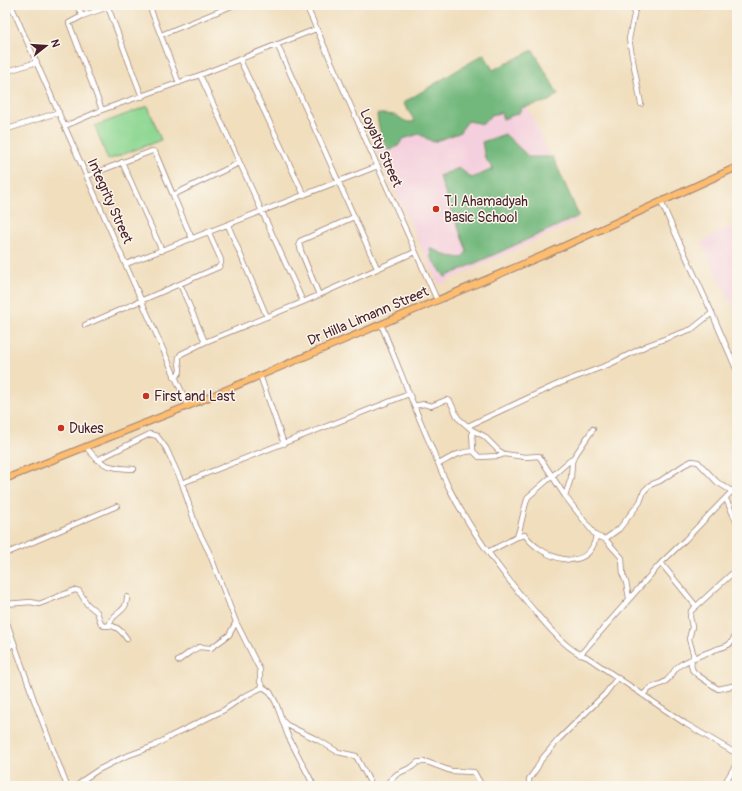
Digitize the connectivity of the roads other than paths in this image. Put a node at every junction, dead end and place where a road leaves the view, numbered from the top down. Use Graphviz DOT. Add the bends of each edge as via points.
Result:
graph roads {
  1 [pos="11,5"];
  2 [pos="77,5"];
  3 [pos="149,5"];
  4 [pos="234,5"];
  5 [pos="306,5"];
  6 [pos="636,5"];
  7 [pos="110,6"];
  8 [pos="82,16"];
  9 [pos="316,29"];
  10 [pos="161,35"];
  11 [pos="277,44"];
  12 [pos="240,60"];
  13 [pos="37,62"];
  14 [pos="5,72"];
  15 [pos="200,75"];
  16 [pos="179,83"];
  17 [pos="142,97"];
  18 [pos="641,104"];
  19 [pos="102,110"];
  20 [pos="59,112"];
  21 [pos="66,126"];
  22 [pos="5,130"];
  23 [pos="122,162"];
  24 [pos="239,163"];
  25 [pos="378,166"];
  26 [pos="737,167"];
  27 [pos="87,176"];
  28 [pos="338,182"];
  29 [pos="173,195"];
  30 [pos="304,196"];
  31 [pos="661,202"];
  32 [pos="262,212"];
  33 [pos="354,217"];
  34 [pos="228,225"];
  35 [pos="209,233"];
  36 [pos="192,239"];
  37 [pos="162,251"];
  38 [pos="415,252"];
  39 [pos="126,264"];
  40 [pos="377,268"];
  41 [pos="180,284"];
  42 [pos="319,295"];
  43 [pos="437,300"];
  44 [pos="142,301"];
  45 [pos="303,302"];
  46 [pos="712,313"];
  47 [pos="268,317"];
  48 [pos="382,324"];
  49 [pos="85,325"];
  50 [pos="205,342"];
  51 [pos="737,371"];
  52 [pos="260,375"];
  53 [pos="174,377"];
  54 [pos="409,394"];
  55 [pos="188,406"];
  56 [pos="414,406"];
  57 [pos="470,428"];
  58 [pos="593,429"];
  59 [pos="284,444"];
  60 [pos="86,447"];
  61 [pos="473,451"];
  62 [pos="504,454"];
  63 [pos="574,457"];
  64 [pos="97,460"];
  65 [pos="439,464"];
  66 [pos="134,469"];
  67 [pos="552,476"];
  68 [pos="5,479"];
  69 [pos="182,483"];
  70 [pos="737,486"];
  71 [pos="732,492"];
  72 [pos="565,496"];
  73 [pos="726,499"];
  74 [pos="117,506"];
  75 [pos="737,523"];
  76 [pos="596,536"];
  77 [pos="518,537"];
  78 [pos="605,539"];
  79 [pos="488,552"];
  80 [pos="5,554"];
  81 [pos="661,563"];
  82 [pos="737,569"];
  83 [pos="127,597"];
  84 [pos="629,598"];
  85 [pos="5,604"];
  86 [pos="696,606"];
  87 [pos="5,617"];
  88 [pos="236,622"];
  89 [pos="109,625"];
  90 [pos="737,633"];
  91 [pos="127,639"];
  92 [pos="14,642"];
  93 [pos="5,652"];
  94 [pos="580,655"];
  95 [pos="693,658"];
  96 [pos="178,661"];
  97 [pos="617,678"];
  98 [pos="737,685"];
  99 [pos="263,688"];
  100 [pos="643,695"];
  101 [pos="281,718"];
  102 [pos="737,747"];
  103 [pos="732,751"];
  104 [pos="737,754"];
  105 [pos="737,760"];
  106 [pos="735,766"];
  107 [pos="737,773"];
  108 [pos="67,786"];
  109 [pos="77,786"];
  110 [pos="314,786"];
  111 [pos="375,786"];
  112 [pos="384,786"];
  113 [pos="482,786"];
  114 [pos="529,786"];
  115 [pos="723,786"];
  1 -- 13 [label="street, Integrity Street"];
  2 -- 8 [label="street"];
  3 -- 10 [label="street"];
  4 -- 10 [label="street"];
  5 -- 9 [label="street, Loyalty Street"];
  6 -- 18 [label="street" via="629,39"];
  7 -- 8 [label="street"];
  7 -- 17 [label="street"];
  8 -- 19 [label="street" via="69,23"];
  9 -- 11 [label="street"];
  9 -- 25 [label="street, Loyalty Street"];
  10 -- 16 [label="street"];
  11 -- 12 [label="street"];
  11 -- 28 [label="street"];
  12 -- 15 [label="street"];
  12 -- 30 [label="street"];
  13 -- 14 [label="street"];
  13 -- 20 [label="street, Integrity Street"];
  15 -- 16 [label="street"];
  15 -- 24 [label="street"];
  16 -- 17 [label="street"];
  17 -- 19 [label="street"];
  19 -- 21 [label="street"];
  20 -- 21 [label="street, Integrity Street"];
  20 -- 22 [label="street"];
  21 -- 27 [label="street, Integrity Street"];
  23 -- 27 [label="street"];
  23 -- 29 [label="street" via="149,151 155,152"];
  23 -- 37 [label="street"];
  24 -- 29 [label="street"];
  24 -- 32 [label="street"];
  25 -- 28 [label="street"];
  25 -- 38 [label="street, Loyalty Street"];
  26 -- 31 [label="highway, Dr Hilla Limann Street"];
  27 -- 39 [label="street, Integrity Street"];
  28 -- 30 [label="street"];
  28 -- 33 [label="street"];
  29 -- 36 [label="street"];
  30 -- 32 [label="street"];
  31 -- 43 [label="highway, Dr Hilla Limann Street"];
  31 -- 46 [label="street"];
  32 -- 34 [label="street"];
  32 -- 45 [label="street"];
  33 -- 40 [label="street"];
  33 -- 42 [label="street" via="299,243"];
  34 -- 35 [label="street"];
  34 -- 47 [label="street"];
  35 -- 36 [label="street"];
  35 -- 41 [label="street" via="221,260 219,268"];
  36 -- 37 [label="street"];
  37 -- 39 [label="street"];
  38 -- 40 [label="street"];
  38 -- 43 [label="street, Loyalty Street"];
  39 -- 44 [label="street, Integrity Street"];
  40 -- 42 [label="street"];
  41 -- 44 [label="street"];
  41 -- 50 [label="street"];
  42 -- 45 [label="street"];
  43 -- 48 [label="highway, Dr Hilla Limann Street"];
  44 -- 49 [label="street"];
  44 -- 53 [label="street, Integrity Street"];
  45 -- 47 [label="street"];
  46 -- 51 [label="street"];
  46 -- 57 [label="street" via="692,329 558,384"];
  47 -- 50 [label="street"];
  48 -- 52 [label="highway, Dr Hilla Limann Street"];
  48 -- 54 [label="street"];
  50 -- 53 [label="street" via="178,357 180,372"];
  52 -- 55 [label="highway, Dr Hilla Limann Street"];
  52 -- 59 [label="street"];
  53 -- 55 [label="street, Integrity Street"];
  54 -- 56 [label="street"];
  54 -- 59 [label="street"];
  55 -- 60 [label="highway, Dr Hilla Limann Street"];
  56 -- 57 [label="street" via="431,406 450,401 458,418"];
  56 -- 65 [label="street"];
  57 -- 61 [label="street" via="474,438"];
  57 -- 62 [label="street" via="484,436"];
  58 -- 63 [label="street"];
  59 -- 69 [label="street"];
  60 -- 64 [label="street"];
  60 -- 68 [label="highway, Dr Hilla Limann Street"];
  61 -- 62 [label="street" via="478,456"];
  61 -- 65 [label="street" via="454,455"];
  62 -- 67 [label="street" via="539,456"];
  63 -- 67 [label="street"];
  63 -- 72 [label="street" via="572,478"];
  64 -- 66 [label="street" via="112,467"];
  64 -- 69 [label="street" via="150,434 154,435 166,448"];
  65 -- 79 [label="street" via="450,490"];
  67 -- 72 [label="street"];
  67 -- 77 [label="street" via="528,497"];
  69 -- 88 [label="street" via="196,526 220,578"];
  70 -- 71 [label="street"];
  71 -- 73 [label="street"];
  71 -- 78 [label="street" via="717,482 698,462 692,461 660,482 650,485 619,529"];
  72 -- 76 [label="street"];
  73 -- 75 [label="street"];
  73 -- 81 [label="street"];
  74 -- 80 [label="street"];
  76 -- 77 [label="street" via="593,548 588,554 571,560 548,555 525,535"];
  76 -- 78 [label="street"];
  77 -- 79 [label="street"];
  78 -- 84 [label="street" via="622,558"];
  79 -- 94 [label="street" via="507,580 543,621"];
  81 -- 84 [label="street"];
  81 -- 86 [label="street"];
  82 -- 86 [label="street"];
  83 -- 89 [label="street" via="124,608 112,618"];
  84 -- 94 [label="street"];
  85 -- 89 [label="street" via="39,604 75,590 97,612 102,624"];
  86 -- 95 [label="street" via="690,617 692,627 689,639"];
  87 -- 92 [label="street"];
  88 -- 96 [label="street" via="228,635 211,648 199,647"];
  88 -- 99 [label="street" via="260,670"];
  89 -- 91 [label="street" via="123,632"];
  90 -- 95 [label="street" via="728,645"];
  92 -- 93 [label="street"];
  92 -- 108 [label="street"];
  94 -- 97 [label="street"];
  95 -- 98 [label="street" via="691,664 694,672 718,689"];
  95 -- 100 [label="street" via="675,669 673,675 664,682 648,688"];
  97 -- 100 [label="street"];
  97 -- 114 [label="street" via="605,694 541,760 529,779"];
  99 -- 101 [label="street" via="270,692"];
  99 -- 109 [label="street" via="154,746 98,770"];
  100 -- 103 [label="street"];
  101 -- 110 [label="street"];
  101 -- 111 [label="street" via="287,725 338,752 356,756 371,784"];
  102 -- 103 [label="street"];
  103 -- 104 [label="street"];
  105 -- 106 [label="street"];
  106 -- 107 [label="street"];
  106 -- 115 [label="street"];
  112 -- 113 [label="street" via="397,774 418,762 427,762 451,771 474,772"];
}
